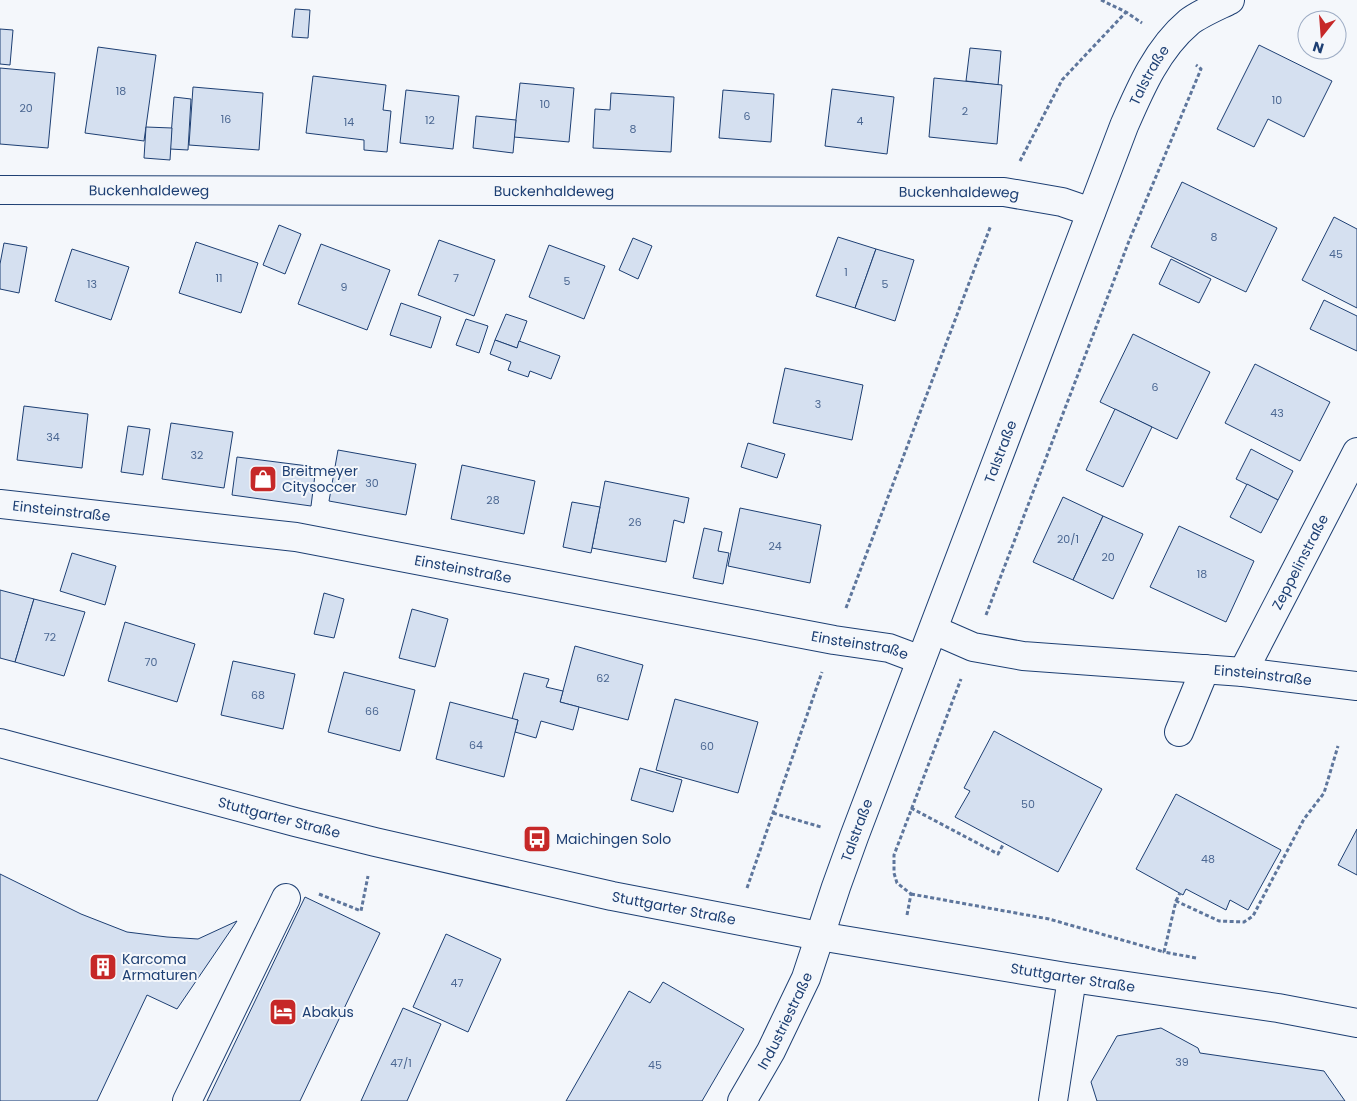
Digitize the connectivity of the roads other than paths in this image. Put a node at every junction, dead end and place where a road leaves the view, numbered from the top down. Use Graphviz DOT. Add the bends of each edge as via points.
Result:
graph roads {
  1 [pos="1230,0"];
  2 [pos="5,193"];
  3 [pos="1091,212"];
  4 [pos="1357,452"];
  5 [pos="0,504"];
  6 [pos="934,630"];
  7 [pos="921,660"];
  8 [pos="1205,669"];
  9 [pos="1244,672"];
  10 [pos="1357,686"];
  11 [pos="1179,732"];
  12 [pos="0,743"];
  13 [pos="286,898"];
  14 [pos="819,936"];
  15 [pos="1072,978"];
  16 [pos="1357,1023"];
  17 [pos="187,1101"];
  18 [pos="742,1101"];
  19 [pos="1053,1101"];
  1 -- 3 [label="street, Talstraße" via="1190,22 1169,43 1143,81"];
  2 -- 3 [label="street, Buckenhaldeweg" via="1004,192 1062,202"];
  3 -- 6 [label="street, Talstraße"];
  4 -- 9 [label="street, Zeppelinstraße"];
  5 -- 7 [label="street, Einsteinstraße" via="296,537 890,648"];
  6 -- 7 [label="street, Talstraße"];
  6 -- 8 [label="street, Einsteinstraße" via="973,647 1023,656"];
  7 -- 14 [label="street, Talstraße"];
  8 -- 9 [label="street, Einsteinstraße"];
  8 -- 11 [label="street"];
  9 -- 10 [label="street, Einsteinstraße"];
  12 -- 14 [label="street, Stuttgarter Straße" via="375,842 612,896"];
  13 -- 17 [label="street"];
  14 -- 15 [label="street, Stuttgarter Straße"];
  14 -- 18 [label="street, Industriestraße" via="806,978 771,1052"];
  15 -- 16 [label="street, Stuttgarter Straße"];
  15 -- 19 [label="street"];
}
